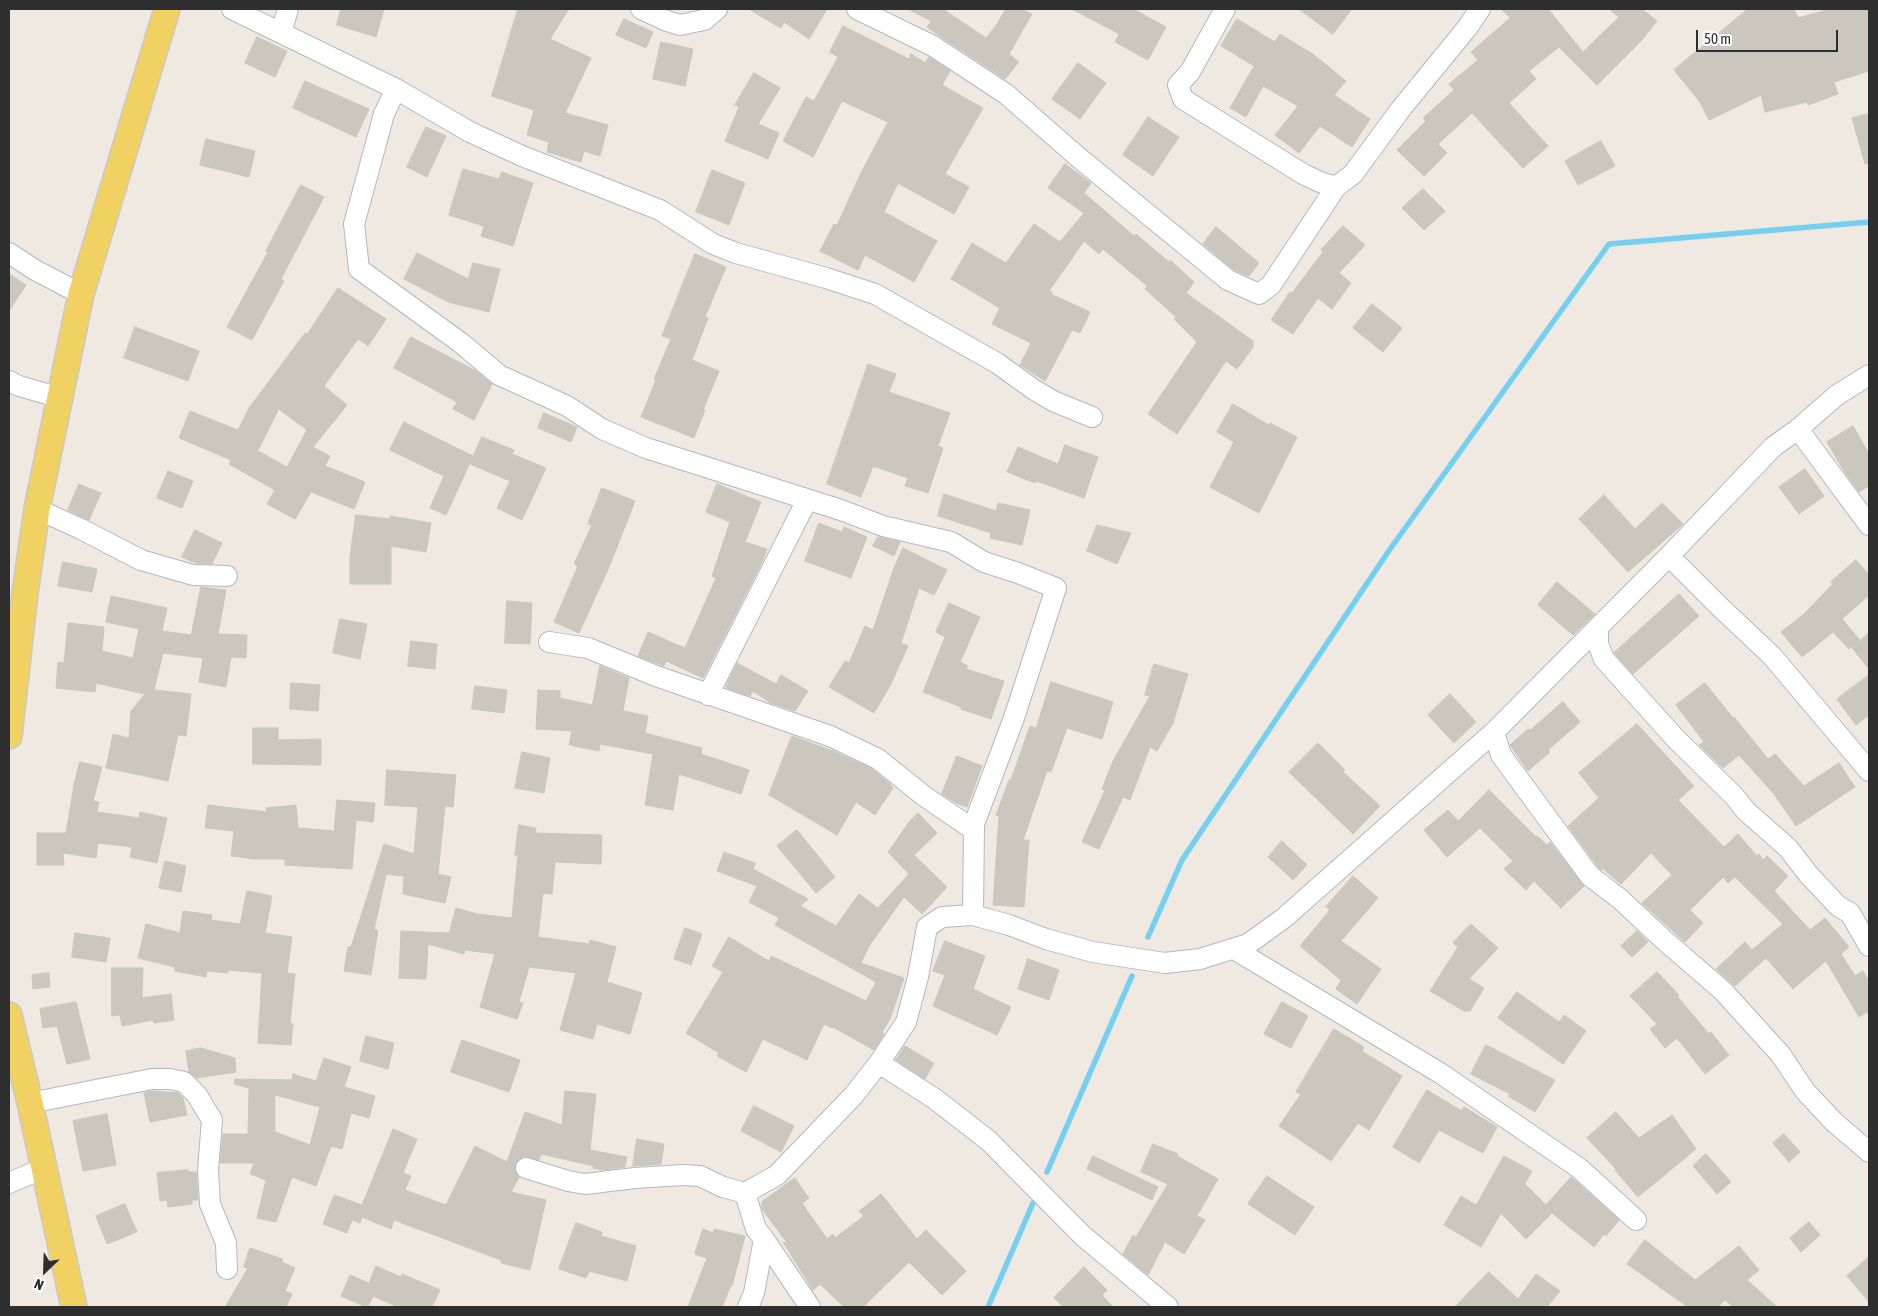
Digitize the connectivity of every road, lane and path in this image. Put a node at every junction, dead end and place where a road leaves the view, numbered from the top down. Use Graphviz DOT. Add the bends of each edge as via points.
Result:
graph roads {
  1 [pos="166,9"];
  2 [pos="232,9"];
  3 [pos="288,9"];
  4 [pos="641,9"];
  5 [pos="717,9"];
  6 [pos="858,9"];
  7 [pos="1225,9"];
  8 [pos="1480,9"];
  9 [pos="281,33"];
  10 [pos="396,89"];
  11 [pos="1336,187"];
  12 [pos="9,253"];
  13 [pos="81,294"];
  14 [pos="1869,375"];
  15 [pos="9,381"];
  16 [pos="60,398"];
  17 [pos="1092,417"];
  18 [pos="1798,429"];
  19 [pos="807,500"];
  20 [pos="37,509"];
  21 [pos="1869,525"];
  22 [pos="1669,556"];
  23 [pos="226,576"];
  24 [pos="1598,628"];
  25 [pos="549,642"];
  26 [pos="13,658"];
  27 [pos="708,695"];
  28 [pos="1494,732"];
  29 [pos="9,736"];
  30 [pos="1869,772"];
  31 [pos="974,830"];
  32 [pos="973,915"];
  33 [pos="1869,946"];
  34 [pos="1234,949"];
  35 [pos="9,1015"];
  36 [pos="879,1063"];
  37 [pos="30,1103"];
  38 [pos="1869,1152"];
  39 [pos="44,1168"];
  40 [pos="526,1168"];
  41 [pos="9,1183"];
  42 [pos="745,1193"];
  43 [pos="1636,1220"];
  44 [pos="764,1239"];
  45 [pos="227,1269"];
  46 [pos="74,1307"];
  47 [pos="748,1307"];
  48 [pos="810,1307"];
  49 [pos="1168,1307"];
  1 -- 13 [label="main road"];
  2 -- 9 [label="street"];
  3 -- 9 [label="street"];
  4 -- 5 [label="street" via="680,25 704,20"];
  6 -- 11 [label="street" via="933,46 1006,94 1228,280 1259,294 1271,286"];
  7 -- 11 [label="street" via="1190,72 1178,85 1183,99 1303,174"];
  8 -- 11 [label="street" via="1353,174"];
  9 -- 10 [label="street"];
  10 -- 17 [label="street" via="470,132 522,156 660,210 713,244 736,254 875,294 997,362 1053,401"];
  10 -- 19 [label="street" via="384,114 354,224 359,268 500,375 567,406 602,429 646,448"];
  12 -- 13 [label="street"];
  13 -- 16 [label="main road"];
  14 -- 18 [label="street" via="1837,395"];
  15 -- 16 [label="street"];
  16 -- 20 [label="main road"];
  18 -- 21 [label="street"];
  18 -- 22 [label="street" via="1766,454"];
  19 -- 27 [label="street"];
  19 -- 31 [label="street" via="883,526 951,542 984,562 1056,588"];
  20 -- 23 [label="street" via="141,560 192,575"];
  20 -- 26 [label="main road"];
  22 -- 24 [label="street"];
  22 -- 30 [label="street" via="1772,656"];
  24 -- 28 [label="street"];
  24 -- 33 [label="street" via="1598,644 1604,659 1675,738 1746,811 1788,848 1838,906 1850,913"];
  25 -- 27 [label="street" via="588,648"];
  26 -- 29 [label="main road"];
  27 -- 31 [label="street" via="830,736 878,760"];
  28 -- 34 [label="street" via="1284,918 1248,944"];
  28 -- 38 [label="street" via="1501,755 1590,876 1724,991 1781,1055 1804,1091"];
  31 -- 32 [label="street"];
  32 -- 34 [label="street" via="1093,952 1165,964 1200,959"];
  32 -- 36 [label="street" via="942,917 927,928 906,1022"];
  34 -- 43 [label="street" via="1440,1073 1579,1168"];
  35 -- 37 [label="main road"];
  36 -- 42 [label="street" via="853,1096 777,1175"];
  36 -- 49 [label="street" via="935,1099 989,1142 1083,1236"];
  37 -- 39 [label="main road"];
  37 -- 45 [label="street" via="152,1079 170,1078 184,1082 197,1095 212,1120 208,1170 210,1204 226,1244"];
  39 -- 41 [label="street"];
  39 -- 46 [label="main road"];
  40 -- 42 [label="street" via="585,1184 644,1177 700,1176 723,1188"];
  42 -- 44 [label="street" via="756,1229"];
  44 -- 47 [label="street" via="754,1293"];
  44 -- 48 [label="street"];
}
